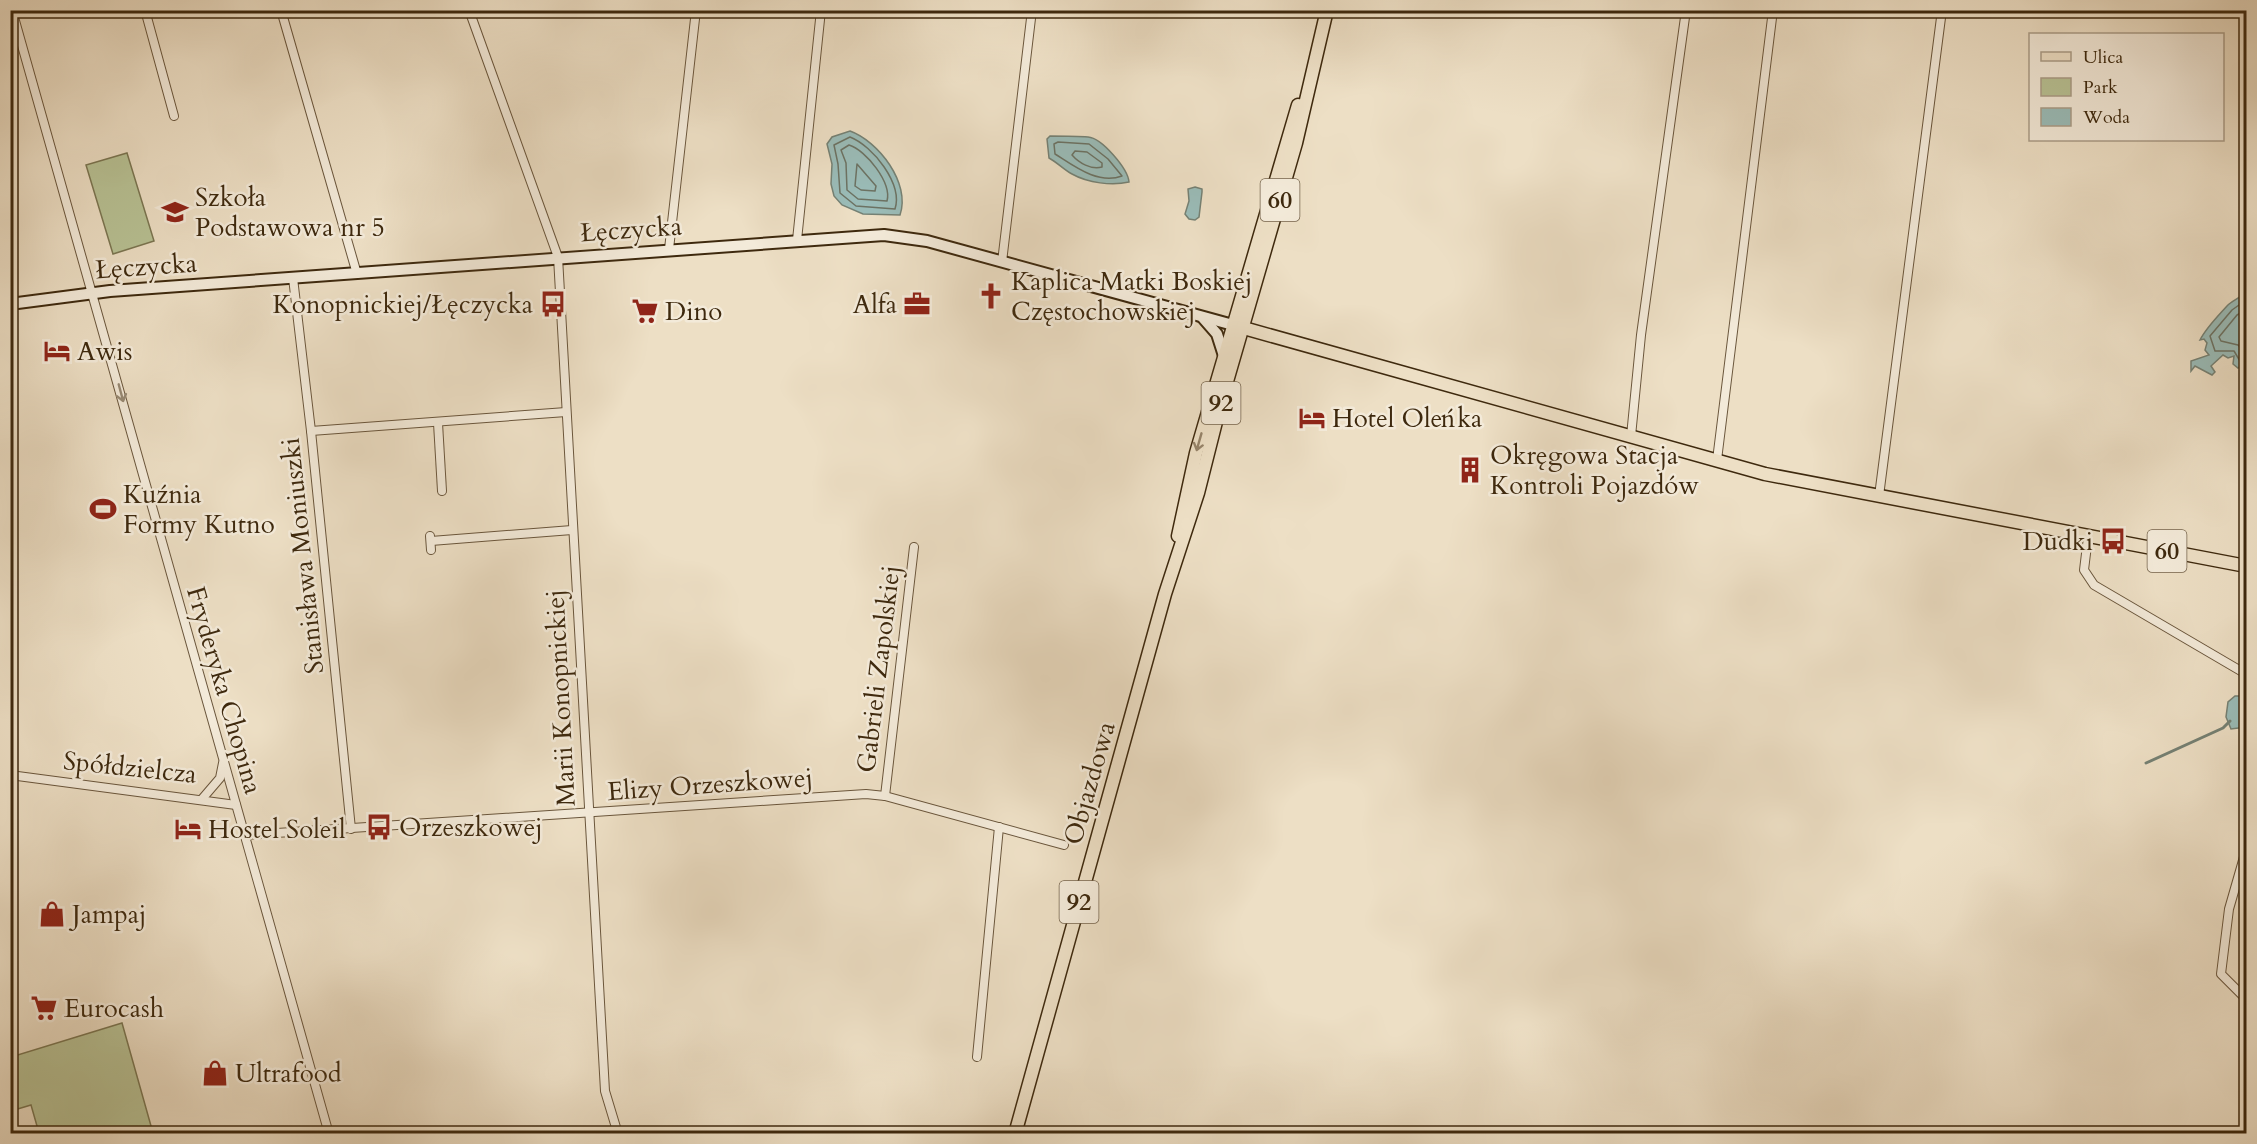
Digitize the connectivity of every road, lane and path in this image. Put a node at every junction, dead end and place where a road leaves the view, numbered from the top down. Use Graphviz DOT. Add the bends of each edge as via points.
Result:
graph roads {
  1 [pos="12,10"];
  2 [pos="145,10"];
  3 [pos="281,10"];
  4 [pos="469,10"];
  5 [pos="696,10"];
  6 [pos="821,10"];
  7 [pos="1032,10"];
  8 [pos="1327,10"];
  9 [pos="1686,10"];
  10 [pos="1773,10"];
  11 [pos="1942,10"];
  12 [pos="174,116"];
  13 [pos="797,240"];
  14 [pos="669,249"];
  15 [pos="558,257"];
  16 [pos="1002,262"];
  17 [pos="357,274"];
  18 [pos="293,278"];
  19 [pos="94,292"];
  20 [pos="10,304"];
  21 [pos="1200,316"];
  22 [pos="1239,327"];
  23 [pos="1225,360"];
  24 [pos="566,412"];
  25 [pos="438,423"];
  26 [pos="311,431"];
  27 [pos="1631,436"];
  28 [pos="1716,460"];
  29 [pos="442,491"];
  30 [pos="1879,496"];
  31 [pos="572,530"];
  32 [pos="2088,537"];
  33 [pos="914,547"];
  34 [pos="431,550"];
  35 [pos="2247,566"];
  36 [pos="1168,584"];
  37 [pos="2247,674"];
  38 [pos="224,762"];
  39 [pos="10,774"];
  40 [pos="885,796"];
  41 [pos="202,800"];
  42 [pos="236,805"];
  43 [pos="588,813"];
  44 [pos="999,827"];
  45 [pos="351,829"];
  46 [pos="244,835"];
  47 [pos="1064,845"];
  48 [pos="2247,850"];
  49 [pos="2247,999"];
  50 [pos="977,1057"];
  51 [pos="329,1134"];
  52 [pos="618,1134"];
  53 [pos="1015,1134"];
  1 -- 19 [label="street, Fryderyka Chopina"];
  2 -- 12 [label="street"];
  3 -- 17 [label="street"];
  4 -- 15 [label="street, Marii Konopnickiej"];
  5 -- 14 [label="street"];
  6 -- 13 [label="street"];
  7 -- 16 [label="street"];
  8 -- 22 [label="main road, Objazdowa / 60"];
  9 -- 27 [label="street" via="1641,335"];
  10 -- 28 [label="street"];
  11 -- 30 [label="street"];
  13 -- 14 [label="street, Łęczycka"];
  13 -- 16 [label="street, Łęczycka" via="884,235"];
  14 -- 15 [label="street, Łęczycka"];
  15 -- 17 [label="street, Łęczycka"];
  15 -- 24 [label="street, Marii Konopnickiej"];
  16 -- 21 [label="street, Łęczycka"];
  17 -- 18 [label="street, Łęczycka"];
  18 -- 19 [label="street, Łęczycka"];
  18 -- 26 [label="street, Stanisława Moniuszki"];
  19 -- 20 [label="street, Łęczycka"];
  19 -- 38 [label="street, Fryderyka Chopina, one-way"];
  21 -- 22 [label="street, Łęczycka"];
  21 -- 23 [label="street" via="1217,334"];
  22 -- 23 [label="main road, Objazdowa / 92"];
  22 -- 27 [label="main road, 60"];
  22 -- 36 [label="main road, Objazdowa / 92" via="1190,522"];
  23 -- 36 [label="main road, Objazdowa / 92, one-way" via="1196,453"];
  24 -- 25 [label="street"];
  24 -- 31 [label="street, Marii Konopnickiej"];
  25 -- 26 [label="street"];
  25 -- 29 [label="street"];
  26 -- 45 [label="street, Stanisława Moniuszki"];
  27 -- 28 [label="main road, 60"];
  28 -- 30 [label="main road, 60" via="1765,474"];
  30 -- 32 [label="main road, 60"];
  31 -- 34 [label="street" via="430,538"];
  31 -- 43 [label="street, Marii Konopnickiej"];
  32 -- 35 [label="main road, 60"];
  32 -- 37 [label="street" via="2084,570 2094,585"];
  33 -- 40 [label="street, Gabrieli Zapolskiej"];
  36 -- 53 [label="main road, Objazdowa / 92"];
  38 -- 41 [label="street, Spółdzielcza" via="220,778"];
  38 -- 42 [label="street, Fryderyka Chopina"];
  39 -- 41 [label="street, Spółdzielcza"];
  40 -- 43 [label="street, Elizy Orzeszkowej" via="866,794"];
  40 -- 44 [label="street, Elizy Orzeszkowej"];
  41 -- 42 [label="street"];
  42 -- 46 [label="street, Fryderyka Chopina"];
  43 -- 45 [label="street, Elizy Orzeszkowej"];
  43 -- 52 [label="street, Marii Konopnickiej" via="605,1091"];
  44 -- 47 [label="street, Elizy Orzeszkowej"];
  44 -- 50 [label="street"];
  45 -- 46 [label="street, Elizy Orzeszkowej"];
  46 -- 51 [label="street, Fryderyka Chopina"];
  48 -- 49 [label="street" via="2229,909 2221,974"];
}
